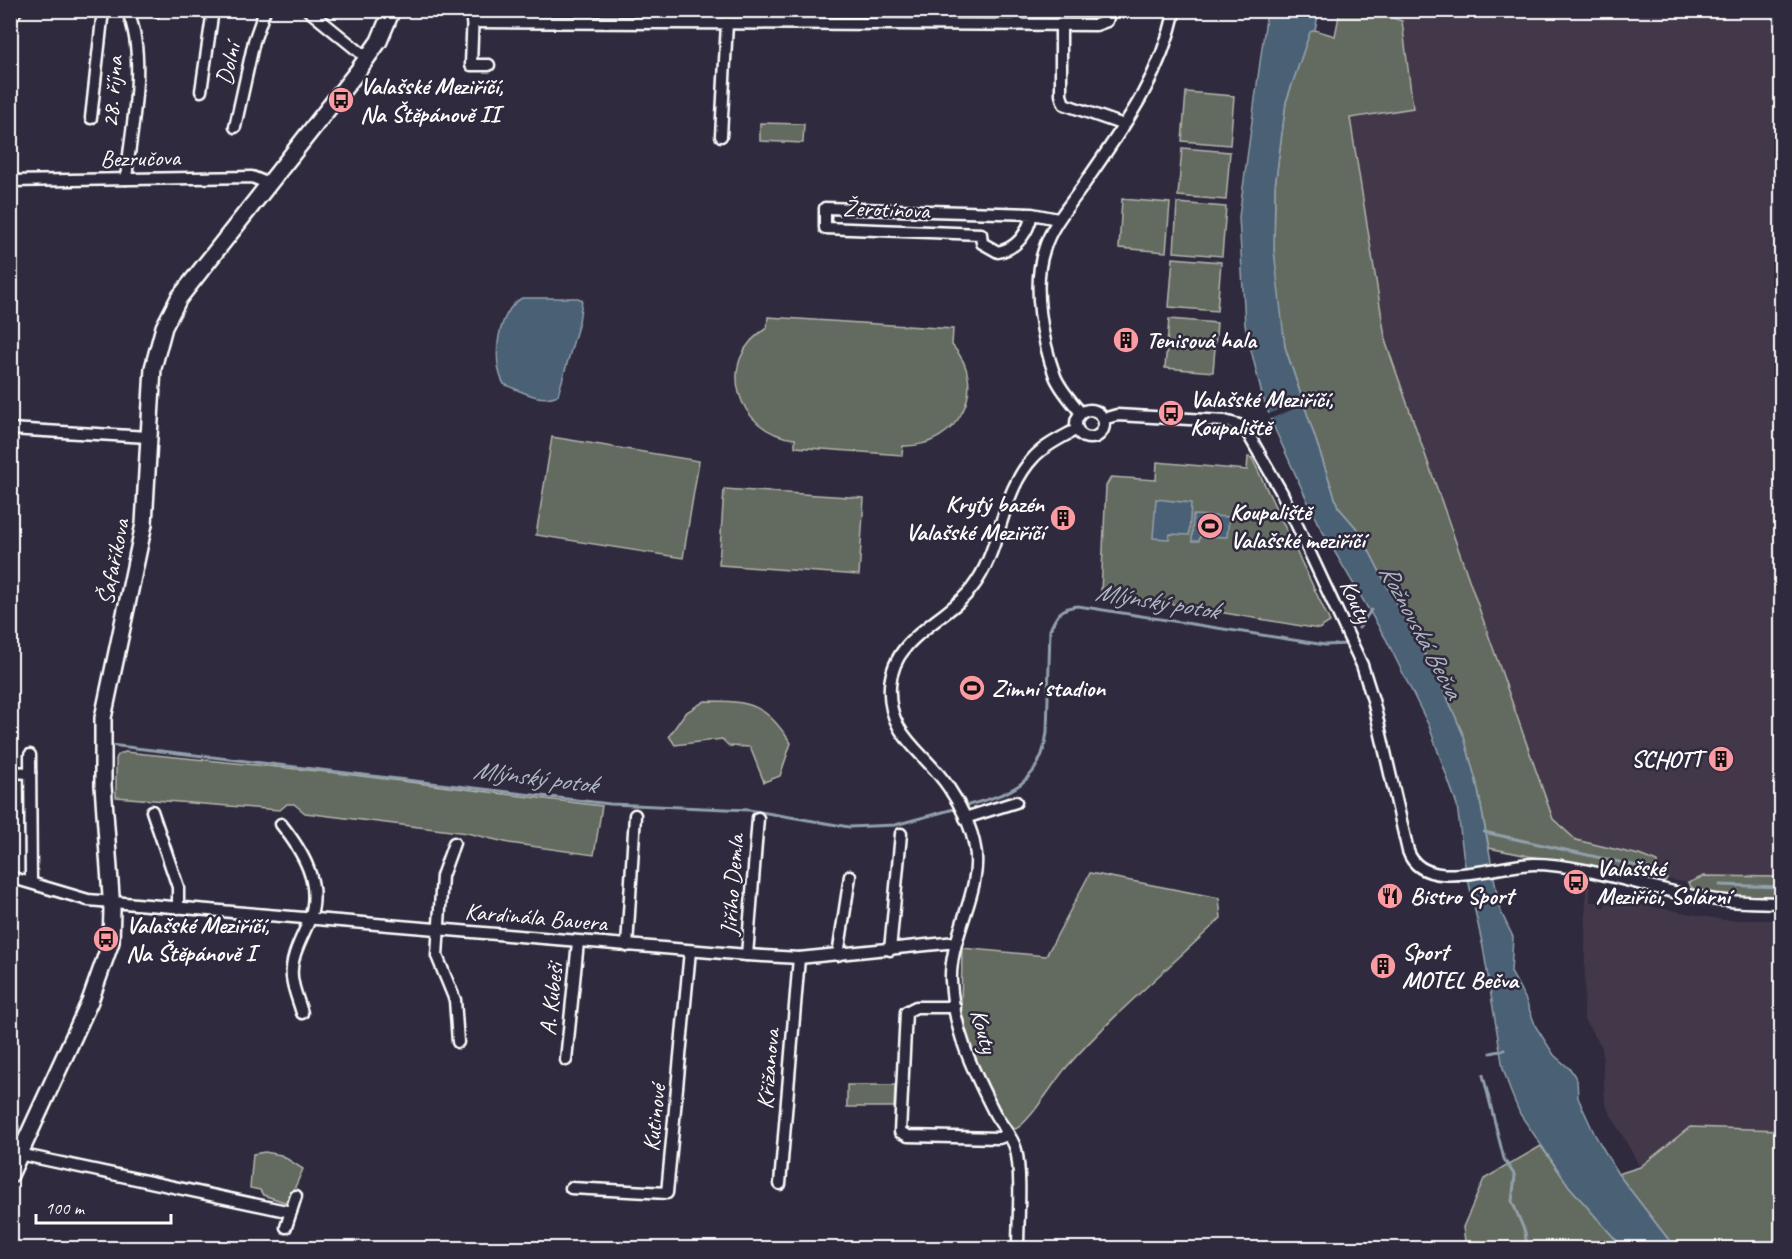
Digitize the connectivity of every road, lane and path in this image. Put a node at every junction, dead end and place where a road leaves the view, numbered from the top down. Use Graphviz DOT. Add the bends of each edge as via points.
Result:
graph roads {
  1 [pos="16,10"];
  2 [pos="105,10"];
  3 [pos="127,10"];
  4 [pos="213,10"];
  5 [pos="265,10"];
  6 [pos="308,10"];
  7 [pos="393,10"];
  8 [pos="721,10"];
  9 [pos="843,10"];
  10 [pos="1018,10"];
  11 [pos="1174,10"];
  12 [pos="472,16"];
  13 [pos="1108,16"];
  14 [pos="10,17"];
  15 [pos="724,23"];
  16 [pos="843,24"];
  17 [pos="1018,24"];
  18 [pos="1061,25"];
  19 [pos="367,58"];
  20 [pos="489,65"];
  21 [pos="201,91"];
  22 [pos="91,118"];
  23 [pos="1124,125"];
  24 [pos="235,128"];
  25 [pos="721,136"];
  26 [pos="126,179"];
  27 [pos="10,181"];
  28 [pos="269,184"];
  29 [pos="987,214"];
  30 [pos="1032,214"];
  31 [pos="1058,219"];
  32 [pos="981,234"];
  33 [pos="1081,413"];
  34 [pos="1103,419"];
  35 [pos="10,429"];
  36 [pos="1077,429"];
  37 [pos="148,437"];
  38 [pos="30,755"];
  39 [pos="10,772"];
  40 [pos="30,773"];
  41 [pos="1016,802"];
  42 [pos="153,811"];
  43 [pos="634,815"];
  44 [pos="758,818"];
  45 [pos="965,818"];
  46 [pos="281,824"];
  47 [pos="901,834"];
  48 [pos="454,843"];
  49 [pos="850,876"];
  50 [pos="10,877"];
  51 [pos="31,882"];
  52 [pos="112,902"];
  53 [pos="1782,903"];
  54 [pos="178,908"];
  55 [pos="309,919"];
  56 [pos="438,930"];
  57 [pos="578,942"];
  58 [pos="956,942"];
  59 [pos="627,946"];
  60 [pos="890,950"];
  61 [pos="690,951"];
  62 [pos="747,955"];
  63 [pos="838,955"];
  64 [pos="799,958"];
  65 [pos="955,1007"];
  66 [pos="302,1013"];
  67 [pos="458,1042"];
  68 [pos="566,1060"];
  69 [pos="1007,1135"];
  70 [pos="19,1154"];
  71 [pos="10,1175"];
  72 [pos="780,1184"];
  73 [pos="571,1188"];
  74 [pos="296,1196"];
  75 [pos="291,1212"];
  76 [pos="286,1227"];
  77 [pos="1018,1248"];
  1 -- 14 [label="street"];
  2 -- 22 [label="street"];
  3 -- 26 [label="street, 28. října" via="135,28 138,58"];
  4 -- 21 [label="street"];
  5 -- 24 [label="street, Dolní" via="254,41"];
  6 -- 19 [label="street"];
  7 -- 19 [label="street, Šafaříkova"];
  8 -- 15 [label="street"];
  9 -- 16 [label="street"];
  10 -- 17 [label="street"];
  11 -- 23 [label="street" via="1156,72"];
  12 -- 15 [label="street"];
  12 -- 20 [label="street" via="471,65"];
  13 -- 18 [label="street" via="1096,25"];
  15 -- 16 [label="street"];
  15 -- 25 [label="street"];
  16 -- 17 [label="street"];
  17 -- 18 [label="street"];
  18 -- 23 [label="street" via="1064,104"];
  19 -- 28 [label="street, Šafaříkova"];
  23 -- 31 [label="street"];
  26 -- 27 [label="street, Bezručova"];
  26 -- 28 [label="street, Bezručova" via="252,177"];
  28 -- 37 [label="street, Šafaříkova" via="186,288 168,318 153,368"];
  29 -- 30 [label="street, Žerotínova"];
  29 -- 32 [label="street"];
  29 -- 32 [label="street, Žerotínova" via="825,208 825,228"];
  30 -- 31 [label="street, Žerotínova"];
  30 -- 32 [label="street" via="1029,228 1005,251 991,250 982,243"];
  31 -- 33 [label="street" via="1044,248 1038,273 1041,318 1055,377"];
  33 -- 34 [label="street, Kouty" via="1091,410"];
  33 -- 36 [label="street"];
  34 -- 36 [label="street" via="1103,430 1095,437 1084,437"];
  34 -- 53 [label="street, Kouty" via="1117,415 1225,421 1247,432 1282,493 1362,664 1410,857 1416,866 1432,874 1456,874 1535,864 1703,898"];
  35 -- 37 [label="street"];
  36 -- 45 [label="street, Kouty" via="1034,457 1013,492 987,562 971,589 918,633 895,665 890,683 894,719 902,735 949,787"];
  37 -- 52 [label="street, Šafaříkova" via="143,533 110,680 102,740"];
  38 -- 40 [label="street"];
  39 -- 40 [label="street"];
  40 -- 51 [label="street"];
  41 -- 45 [label="street"];
  42 -- 54 [label="street" via="178,887"];
  43 -- 59 [label="street"];
  44 -- 62 [label="street, Jiřího Demla"];
  45 -- 58 [label="street, Kouty" via="975,848 975,867"];
  46 -- 55 [label="street" via="310,870 313,895"];
  47 -- 60 [label="street"];
  48 -- 56 [label="street" via="442,876"];
  49 -- 63 [label="street"];
  50 -- 51 [label="street, Kardinála Bauera"];
  51 -- 52 [label="street, Kardinála Bauera" via="79,899"];
  52 -- 54 [label="street, Kardinála Bauera"];
  52 -- 70 [label="street, Šafaříkova" via="111,942 105,965"];
  54 -- 55 [label="street, Kardinála Bauera"];
  55 -- 56 [label="street, Kardinála Bauera"];
  55 -- 66 [label="street" via="296,948 292,976"];
  56 -- 57 [label="street, Kardinála Bauera"];
  56 -- 67 [label="street" via="437,956 455,1000"];
  57 -- 59 [label="street, Kardinála Bauera"];
  57 -- 68 [label="street, A. Kubeši"];
  58 -- 60 [label="street, Kardinála Bauera"];
  58 -- 65 [label="street, Kouty" via="951,981"];
  59 -- 61 [label="street, Kardinála Bauera"];
  60 -- 63 [label="street, Kardinála Bauera"];
  61 -- 62 [label="street, Kardinála Bauera"];
  61 -- 73 [label="street, Kutinové" via="668,1194"];
  62 -- 64 [label="street, Kardinála Bauera"];
  63 -- 64 [label="street, Kardinála Bauera"];
  64 -- 72 [label="street, Křižanova"];
  65 -- 69 [label="street, Kouty" via="960,1039"];
  65 -- 69 [label="street" via="916,1007 906,1012 900,1132 908,1136"];
  69 -- 77 [label="street, Kouty" via="1017,1154"];
  70 -- 71 [label="street, Šafaříkova"];
  70 -- 75 [label="street"];
  74 -- 75 [label="street"];
  75 -- 76 [label="street"];
}
